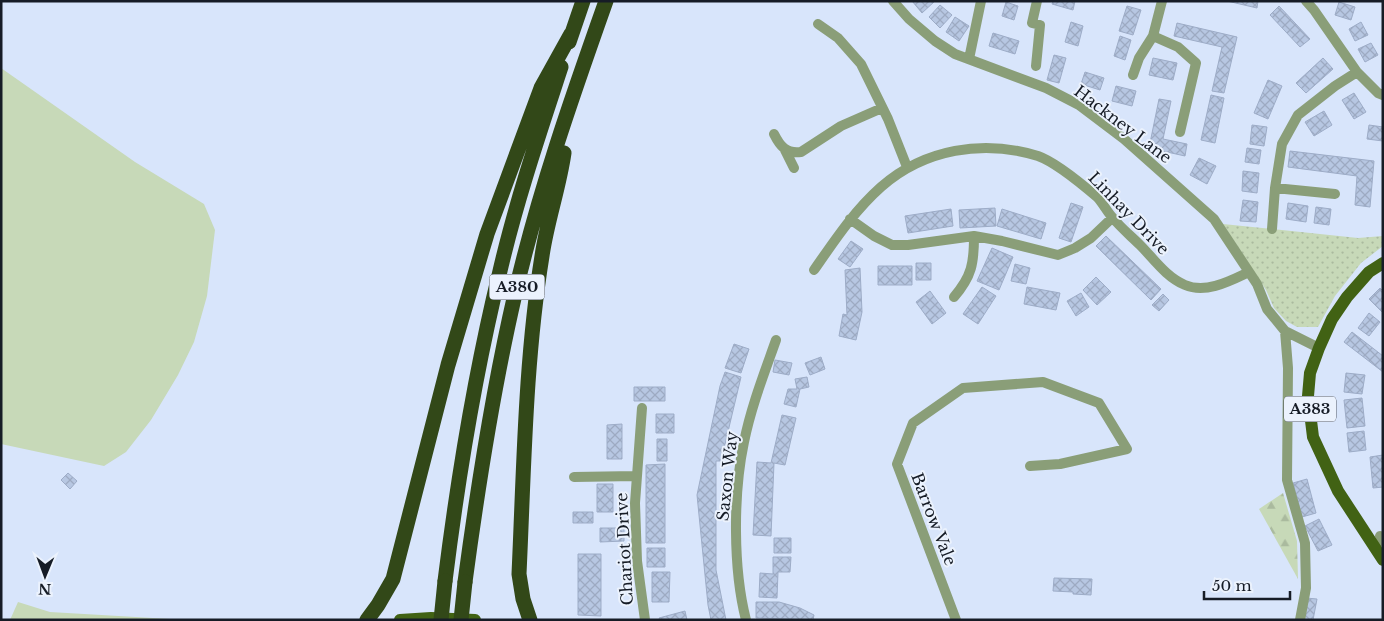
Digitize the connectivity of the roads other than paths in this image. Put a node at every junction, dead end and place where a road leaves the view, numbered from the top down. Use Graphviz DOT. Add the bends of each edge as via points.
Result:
graph roads {
  1 [pos="583,1"];
  2 [pos="606,1"];
  3 [pos="893,1"];
  4 [pos="981,1"];
  5 [pos="1037,1"];
  6 [pos="1162,1"];
  7 [pos="1306,1"];
  8 [pos="1317,6"];
  9 [pos="818,24"];
  10 [pos="571,34"];
  11 [pos="1152,36"];
  12 [pos="969,60"];
  13 [pos="1036,66"];
  14 [pos="1357,72"];
  15 [pos="1133,75"];
  16 [pos="574,89"];
  17 [pos="1383,94"];
  18 [pos="882,108"];
  19 [pos="1180,132"];
  20 [pos="774,134"];
  21 [pos="785,150"];
  22 [pos="907,167"];
  23 [pos="794,168"];
  24 [pos="1275,188"];
  25 [pos="1336,194"];
  26 [pos="1112,218"];
  27 [pos="850,219"];
  28 [pos="1272,228"];
  29 [pos="974,236"];
  30 [pos="1383,263"];
  31 [pos="814,270"];
  32 [pos="1249,272"];
  33 [pos="954,297"];
  34 [pos="1285,331"];
  35 [pos="776,340"];
  36 [pos="1319,348"];
  37 [pos="642,408"];
  38 [pos="1030,466"];
  39 [pos="636,476"];
  40 [pos="574,477"];
  41 [pos="1383,560"];
  42 [pos="367,620"];
  43 [pos="400,620"];
  44 [pos="441,620"];
  45 [pos="461,620"];
  46 [pos="475,620"];
  47 [pos="530,620"];
  48 [pos="644,620"];
  49 [pos="746,620"];
  50 [pos="956,620"];
  51 [pos="1300,620"];
  1 -- 10 [label="highway, A380"];
  2 -- 16 [label="highway, A380"];
  3 -- 12 [label="street, Hackney Lane" via="934,41"];
  4 -- 12 [label="street"];
  5 -- 13 [label="street" via="1032,23 1040,25"];
  6 -- 11 [label="street"];
  7 -- 8 [label="street"];
  8 -- 14 [label="street"];
  9 -- 18 [label="street" via="854,55 867,73"];
  10 -- 42 [label="highway, A380" via="541,88 487,234 448,365 393,579"];
  10 -- 44 [label="highway, A380, bridge" via="527,171 484,338 458,488"];
  11 -- 15 [label="street"];
  11 -- 19 [label="street" via="1178,47 1196,63"];
  12 -- 32 [label="street, Hackney Lane" via="1046,88 1079,105 1124,139 1214,219"];
  14 -- 17 [label="street"];
  14 -- 24 [label="street" via="1298,115 1282,144"];
  16 -- 45 [label="highway, A380, bridge" via="535,218 500,362 480,475"];
  16 -- 47 [label="highway, A380" via="564,156 542,256 530,355 519,574"];
  18 -- 21 [label="street" via="841,126 800,152"];
  18 -- 22 [label="street"];
  20 -- 21 [label="street"];
  21 -- 23 [label="street"];
  22 -- 26 [label="street, Linhay Drive" via="951,150 976,148 1004,149 1039,157 1071,176 1098,198"];
  22 -- 27 [label="street, Linhay Drive" via="881,187"];
  24 -- 25 [label="street"];
  24 -- 28 [label="street"];
  26 -- 29 [label="street" via="1091,238 1058,256"];
  26 -- 32 [label="street, Linhay Drive" via="1170,277 1186,286 1204,289"];
  27 -- 29 [label="street" via="892,244 908,245"];
  27 -- 31 [label="street, Linhay Drive"];
  29 -- 33 [label="street" via="970,276"];
  30 -- 36 [label="main road, A383" via="1369,272 1347,297 1332,319"];
  32 -- 34 [label="street, Hackney Lane" via="1267,309"];
  34 -- 36 [label="street, Hackney Lane"];
  34 -- 51 [label="street" via="1288,368 1286,480 1305,543 1306,588"];
  35 -- 49 [label="street, Saxon Way" via="756,395 739,477 736,558"];
  36 -- 41 [label="main road, A383" via="1310,373 1308,396 1313,437 1338,491"];
  37 -- 39 [label="street, Chariot Drive"];
  38 -- 50 [label="street, Barrow Vale" via="1060,464 1127,449 1099,402 1043,382 963,388 913,423 897,464"];
  39 -- 40 [label="street, Chariot Drive"];
  39 -- 48 [label="street, Chariot Drive" via="637,561"];
  43 -- 46 [label="main road"];
}
